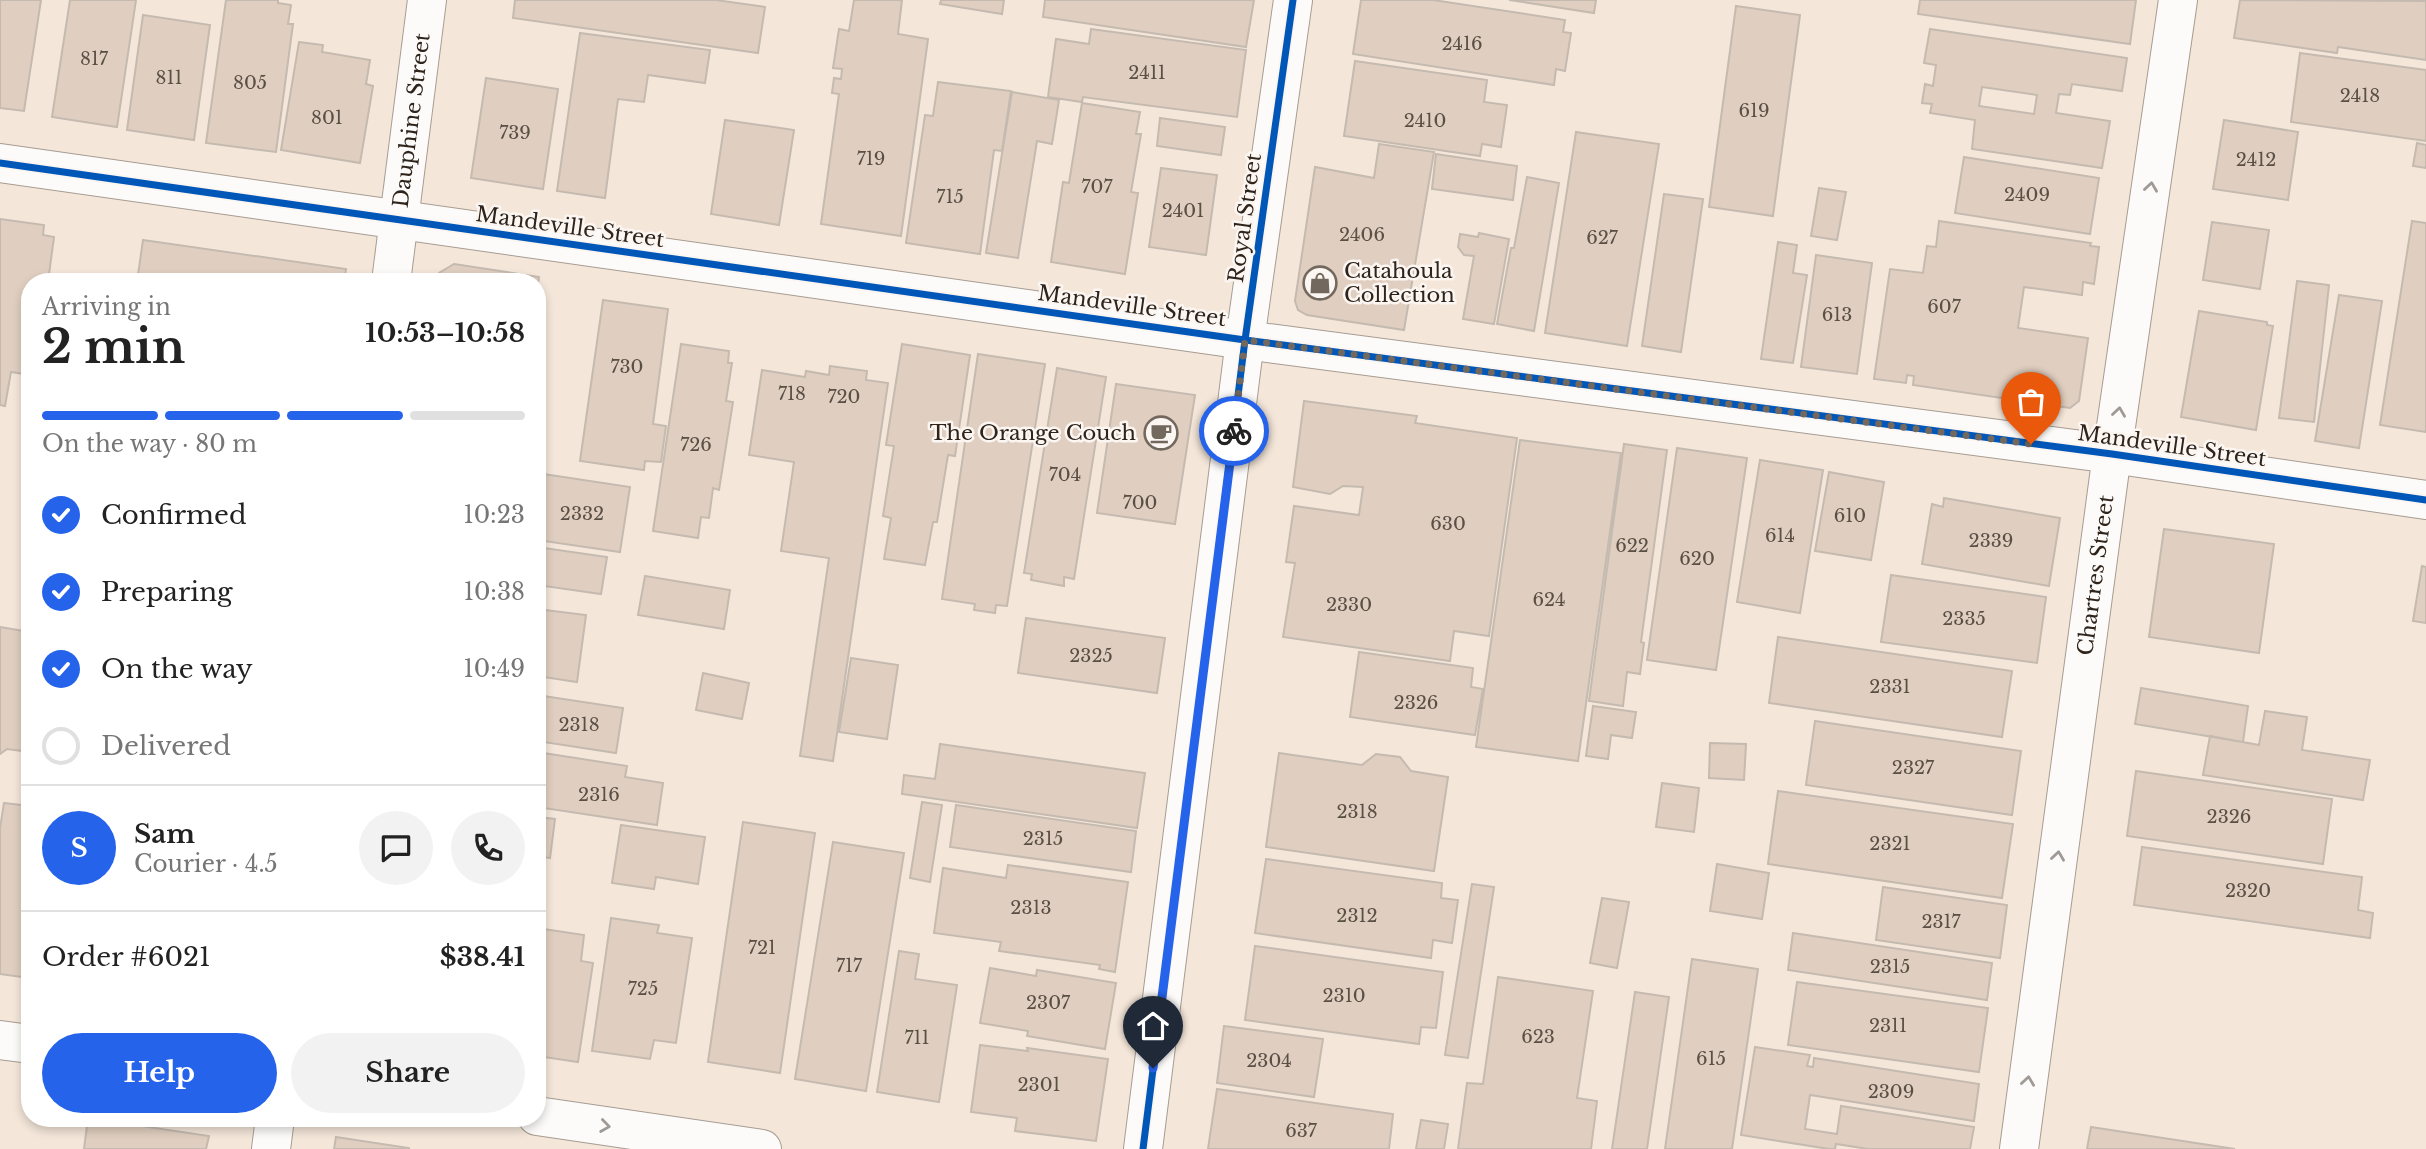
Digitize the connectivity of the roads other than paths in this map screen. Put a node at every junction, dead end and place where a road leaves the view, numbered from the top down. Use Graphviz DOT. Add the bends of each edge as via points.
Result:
graph roads {
  1 [pos="427,0"];
  2 [pos="1293,0"];
  3 [pos="2178,0"];
  4 [pos="0,163"];
  5 [pos="399,221"];
  6 [pos="392,273"];
  7 [pos="1245,340"];
  8 [pos="2112,454"];
  9 [pos="2426,500"];
  10 [pos="0,1040"];
  11 [pos="21,1043"];
  12 [pos="546,1117"];
  13 [pos="274,1127"];
  14 [pos="271,1149"];
  15 [pos="762,1149"];
  16 [pos="1143,1149"];
  17 [pos="2019,1149"];
  1 -- 5 [label="street, Dauphine Street"];
  2 -- 7 [label="street, Royal Street"];
  8 -- 3 [label="street, Chartres Street, one-way"];
  4 -- 5 [label="street, Mandeville Street"];
  5 -- 6 [label="street, Dauphine Street"];
  5 -- 7 [label="street, Mandeville Street"];
  7 -- 8 [label="street, Mandeville Street"];
  7 -- 16 [label="street, Royal Street"];
  8 -- 9 [label="street, Mandeville Street"];
  17 -- 8 [label="street, Chartres Street, one-way"];
  10 -- 11 [label="street"];
  12 -- 15 [label="street, one-way"];
  13 -- 14 [label="street"];
}
